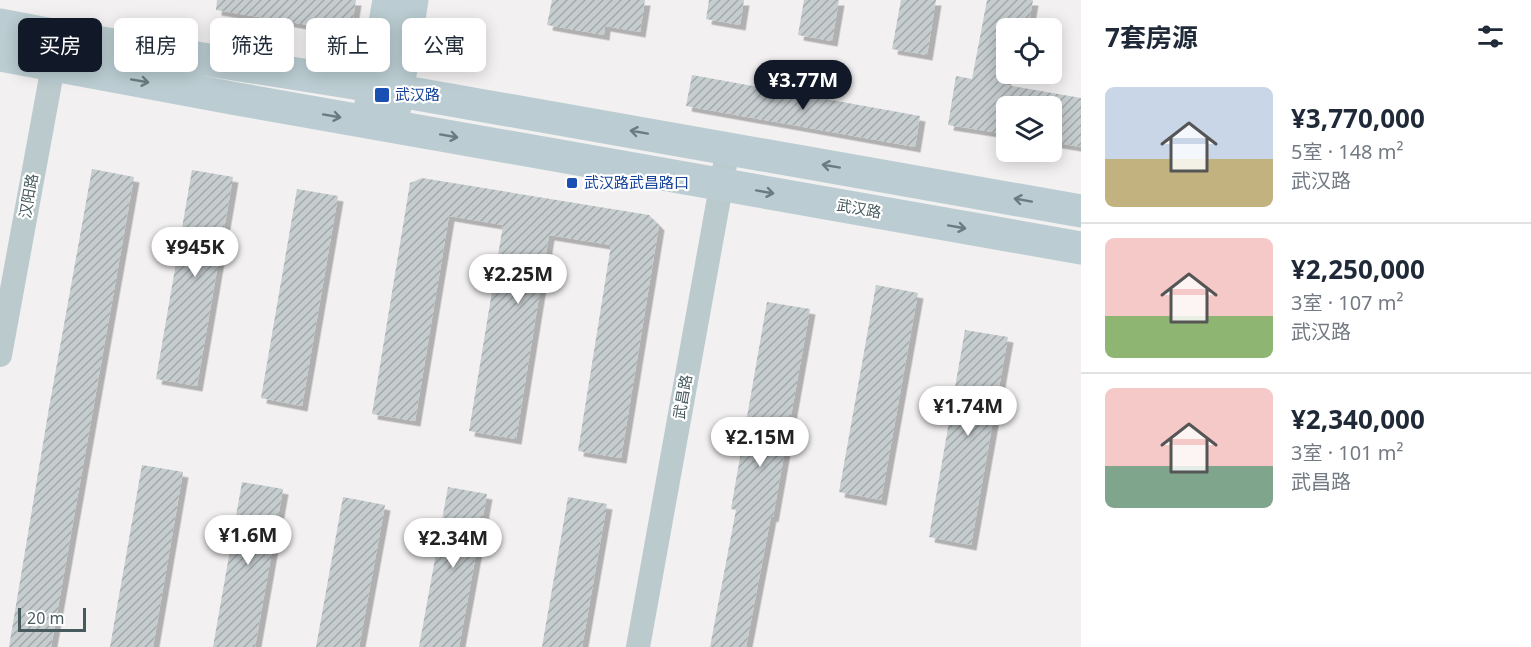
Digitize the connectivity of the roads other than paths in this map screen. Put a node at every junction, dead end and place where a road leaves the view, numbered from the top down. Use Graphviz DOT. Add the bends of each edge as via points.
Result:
graph roads {
  1 [pos="389,0"];
  2 [pos="412,0"];
  3 [pos="0,25"];
  4 [pos="18,33"];
  5 [pos="18,54"];
  6 [pos="0,55"];
  7 [pos="102,56"];
  8 [pos="102,61"];
  9 [pos="52,72"];
  10 [pos="386,89"];
  11 [pos="380,124"];
  12 [pos="729,148"];
  13 [pos="722,184"];
  14 [pos="1081,211"];
  15 [pos="1081,248"];
  16 [pos="0,355"];
  17 [pos="638,647"];
  1 -- 10 [label="main road"];
  2 -- 10 [label="main road"];
  3 -- 4 [label="main road, 武汉路"];
  5 -- 6 [label="main road, 武汉路"];
  7 -- 10 [label="main road, 武汉路"];
  8 -- 11 [label="main road, 武汉路, one-way"];
  9 -- 16 [label="street, 汉阳路"];
  10 -- 11 [label="main road"];
  12 -- 10 [label="main road, 武汉路, one-way"];
  11 -- 13 [label="main road, 武汉路, one-way"];
  12 -- 13 [label="street, 武昌路"];
  14 -- 12 [label="main road, 武汉路, one-way"];
  13 -- 15 [label="main road, 武汉路, one-way"];
  13 -- 17 [label="street, 武昌路"];
}
